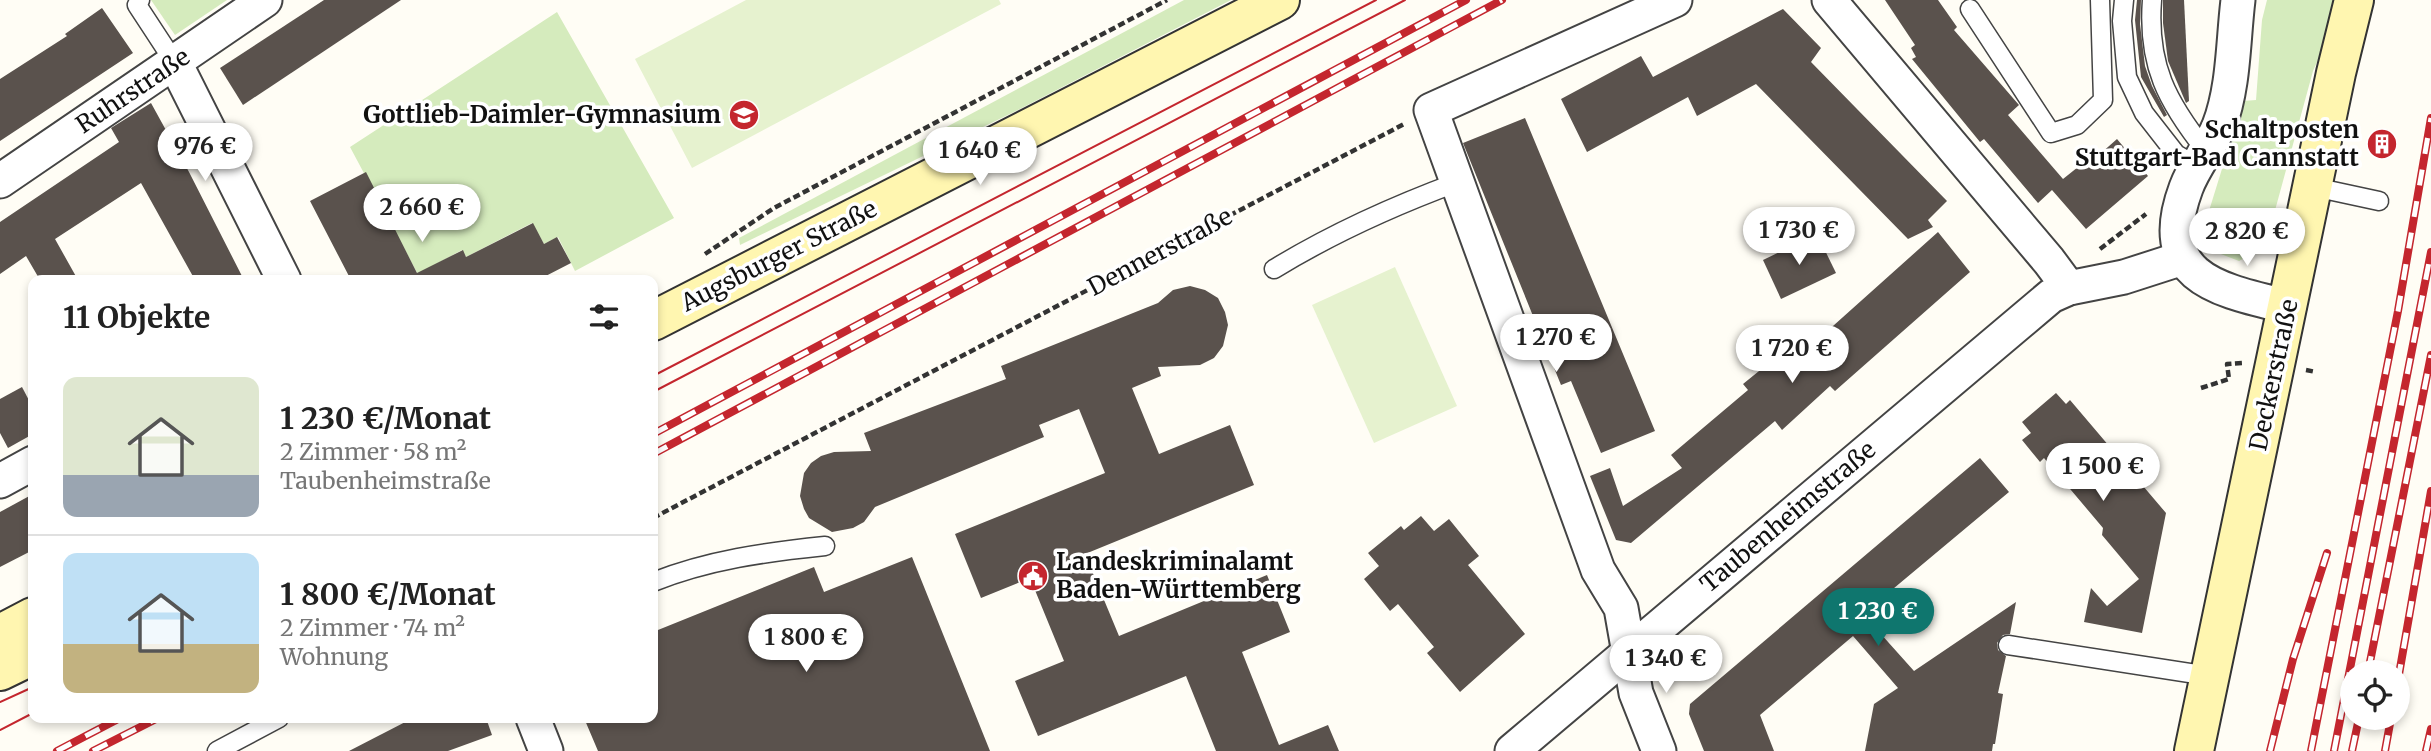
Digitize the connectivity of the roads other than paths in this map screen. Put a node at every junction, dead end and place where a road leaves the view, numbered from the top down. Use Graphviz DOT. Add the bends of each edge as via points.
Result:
graph roads {
  1 [pos="140,0"];
  2 [pos="265,0"];
  3 [pos="1280,0"];
  4 [pos="1675,0"];
  5 [pos="1829,0"];
  6 [pos="2100,0"];
  7 [pos="2123,0"];
  8 [pos="2152,0"];
  9 [pos="2238,0"];
  10 [pos="2354,0"];
  11 [pos="1973,3"];
  12 [pos="175,62"];
  13 [pos="2197,168"];
  14 [pos="0,181"];
  15 [pos="1458,182"];
  16 [pos="2314,187"];
  17 [pos="2379,201"];
  18 [pos="2183,258"];
  19 [pos="1274,269"];
  20 [pos="282,275"];
  21 [pos="2068,288"];
  22 [pos="2289,307"];
  23 [pos="658,318"];
  24 [pos="28,466"];
  25 [pos="0,481"];
  26 [pos="825,546"];
  27 [pos="658,580"];
  28 [pos="28,620"];
  29 [pos="0,634"];
  30 [pos="2008,645"];
  31 [pos="1629,650"];
  32 [pos="28,657"];
  33 [pos="0,671"];
  34 [pos="2209,676"];
  35 [pos="270,723"];
  36 [pos="535,723"];
  37 [pos="217,751"];
  38 [pos="546,751"];
  39 [pos="1511,751"];
  40 [pos="1659,751"];
  41 [pos="2194,751"];
  1 -- 12 [label="lane" via="137,5"];
  2 -- 12 [label="street, Ruhrstraße"];
  3 -- 23 [label="main road, Augsburger Straße"];
  4 -- 15 [label="street" via="1432,110"];
  5 -- 21 [label="street"];
  6 -- 11 [label="lane" via="2103,100 2077,125 2051,133"];
  7 -- 13 [label="lane" via="2127,77 2144,113 2176,154"];
  8 -- 13 [label="lane" via="2156,64 2183,122"];
  9 -- 13 [label="street" via="2226,103"];
  10 -- 16 [label="main road, Deckerstraße"];
  12 -- 14 [label="street, Ruhrstraße"];
  12 -- 20 [label="street"];
  13 -- 18 [label="street" via="2179,211"];
  15 -- 19 [label="lane" via="1382,211"];
  15 -- 31 [label="street" via="1598,570 1621,608"];
  16 -- 17 [label="lane"];
  16 -- 22 [label="main road, Deckerstraße"];
  18 -- 21 [label="street"];
  18 -- 22 [label="street" via="2205,280"];
  21 -- 31 [label="street, Taubenheimstraße" via="2051,296"];
  22 -- 34 [label="main road, Deckerstraße"];
  24 -- 25 [label="street"];
  26 -- 27 [label="lane" via="755,553"];
  28 -- 29 [label="main road"];
  30 -- 34 [label="lane"];
  31 -- 39 [label="street, Taubenheimstraße"];
  31 -- 40 [label="street" via="1636,693"];
  32 -- 33 [label="main road"];
  34 -- 41 [label="main road, Deckerstraße"];
  35 -- 37 [label="lane"];
  36 -- 38 [label="street"];
}
